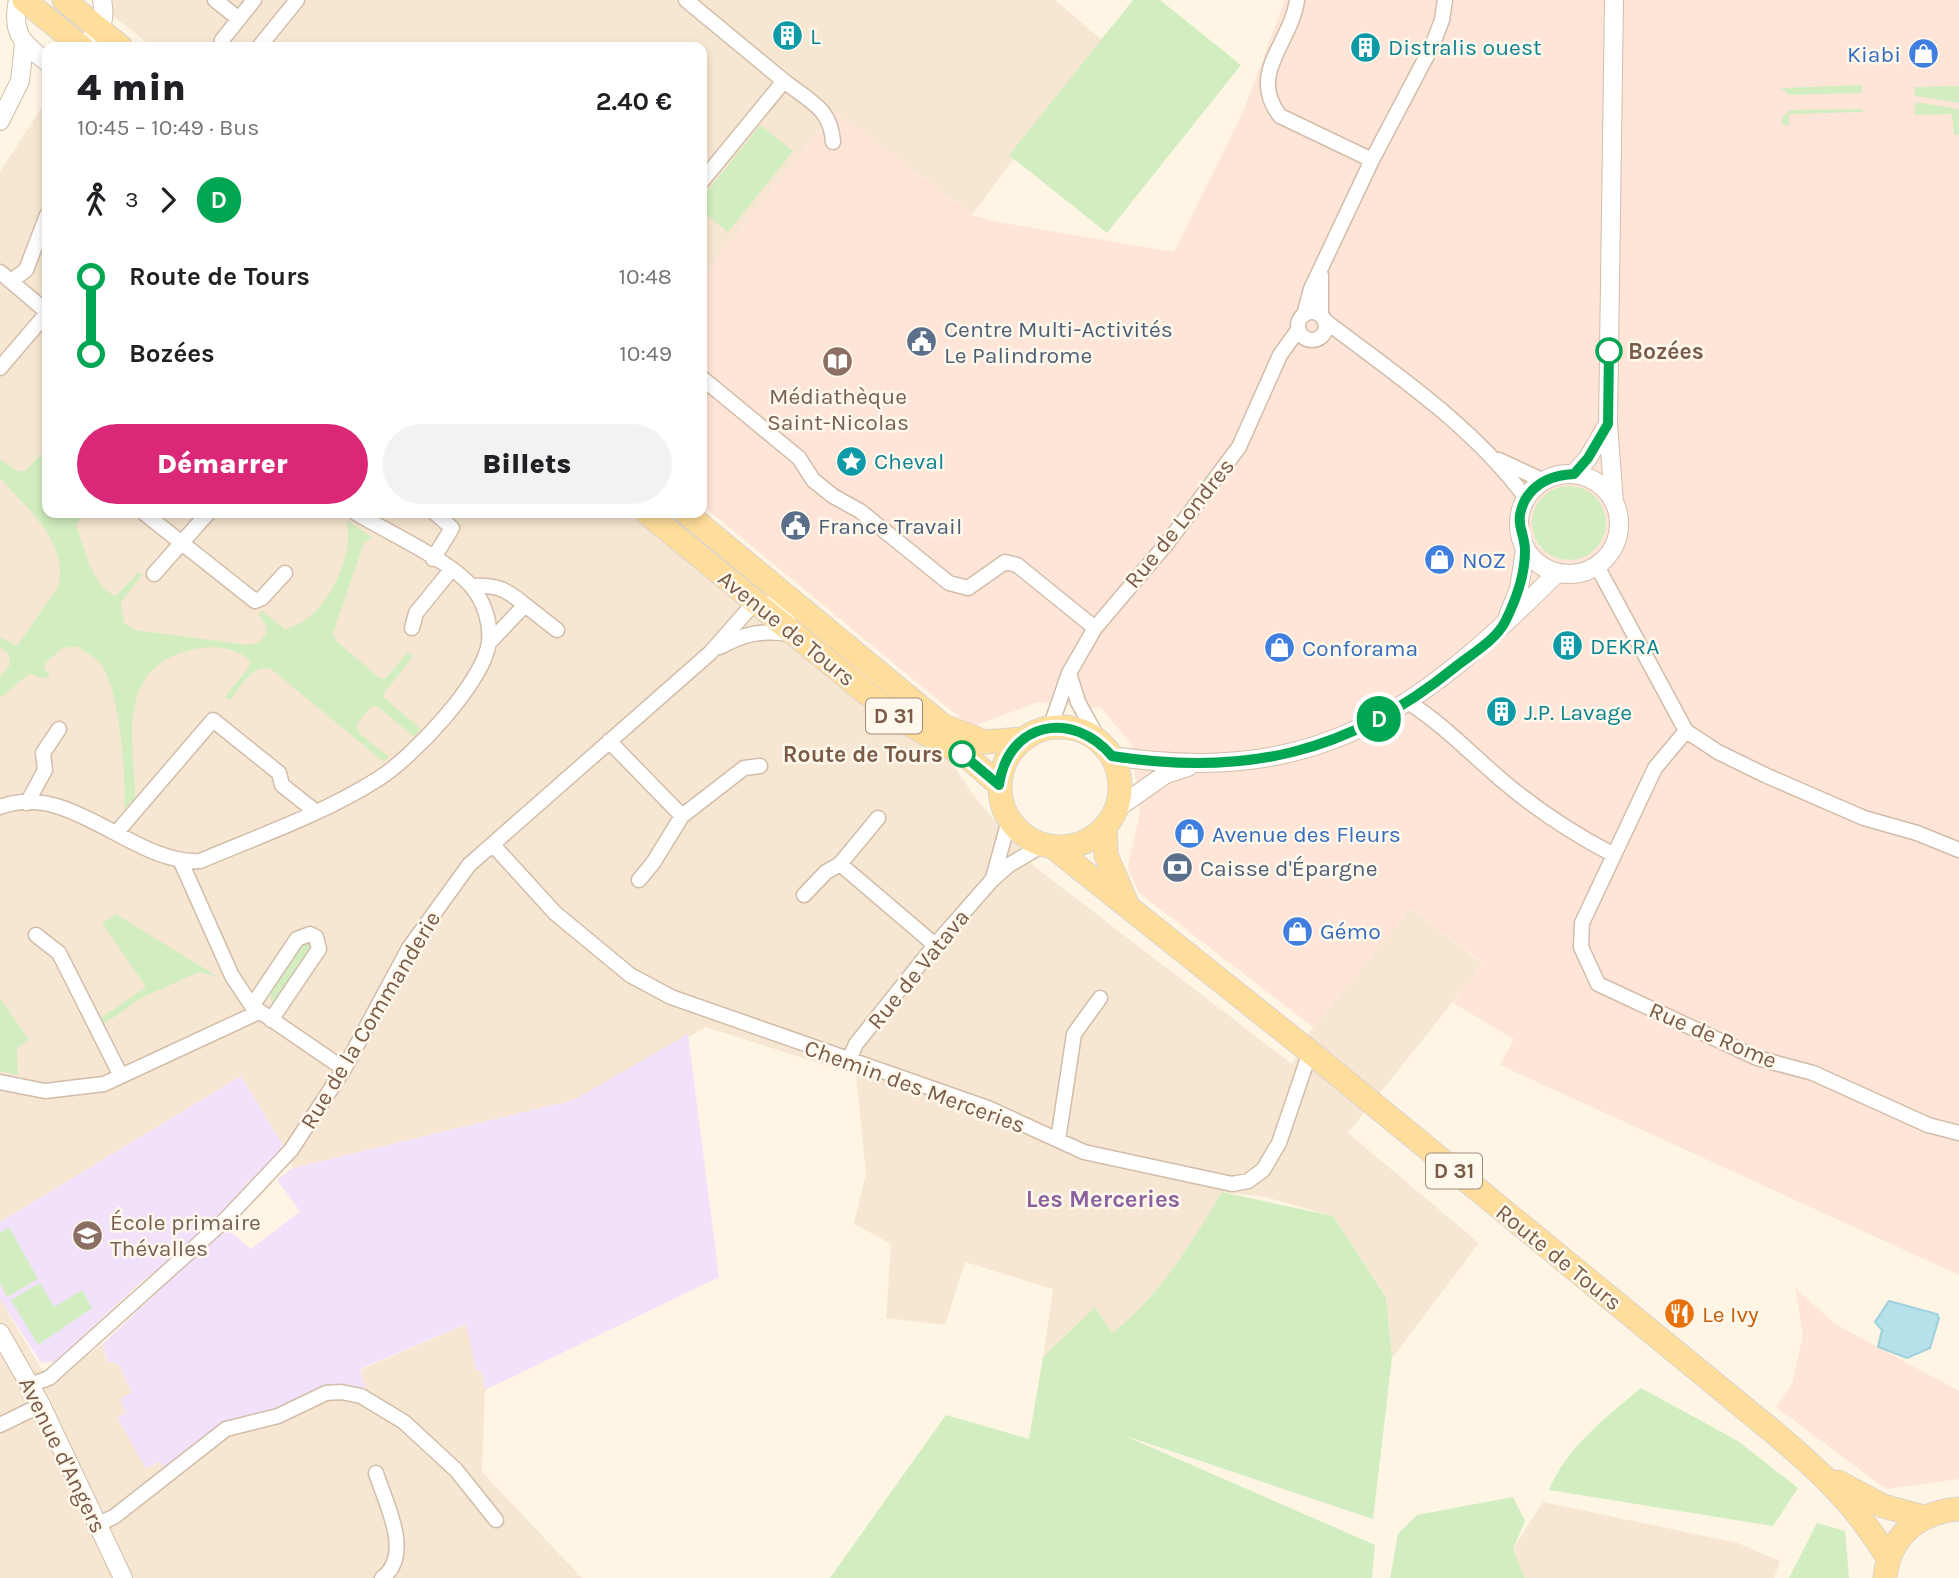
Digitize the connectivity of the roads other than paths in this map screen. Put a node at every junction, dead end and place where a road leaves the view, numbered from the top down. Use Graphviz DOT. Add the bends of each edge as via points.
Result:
graph roads {
  1 [pos="18,0"];
  2 [pos="24,0"];
  3 [pos="64,0"];
  4 [pos="102,0"];
  5 [pos="215,0"];
  6 [pos="254,0"];
  7 [pos="297,0"];
  8 [pos="686,0"];
  9 [pos="1297,0"];
  10 [pos="1445,0"];
  11 [pos="1614,0"];
  12 [pos="239,19"];
  13 [pos="100,30"];
  14 [pos="74,42"];
  15 [pos="86,42"];
  16 [pos="115,42"];
  17 [pos="222,42"];
  18 [pos="263,42"];
  19 [pos="24,44"];
  20 [pos="42,58"];
  21 [pos="42,66"];
  22 [pos="20,81"];
  23 [pos="784,81"];
  24 [pos="0,121"];
  25 [pos="833,142"];
  26 [pos="1372,160"];
  27 [pos="707,175"];
  28 [pos="42,228"];
  29 [pos="1322,267"];
  30 [pos="5,277"];
  31 [pos="42,308"];
  32 [pos="1304,315"];
  33 [pos="42,318"];
  34 [pos="1323,318"];
  35 [pos="1309,336"];
  36 [pos="1363,348"];
  37 [pos="0,368"];
  38 [pos="707,381"];
  39 [pos="1608,424"];
  40 [pos="1497,459"];
  41 [pos="1574,474"];
  42 [pos="1544,481"];
  43 [pos="1527,498"];
  44 [pos="1614,502"];
  45 [pos="150,518"];
  46 [pos="204,518"];
  47 [pos="364,518"];
  48 [pos="441,518"];
  49 [pos="653,518"];
  50 [pos="692,518"];
  51 [pos="182,544"];
  52 [pos="1525,549"];
  53 [pos="433,559"];
  54 [pos="1597,566"];
  55 [pos="451,570"];
  56 [pos="285,573"];
  57 [pos="1557,573"];
  58 [pos="154,574"];
  59 [pos="471,586"];
  60 [pos="755,602"];
  61 [pos="525,605"];
  62 [pos="1503,626"];
  63 [pos="412,628"];
  64 [pos="1095,628"];
  65 [pos="557,630"];
  66 [pos="796,635"];
  67 [pos="489,642"];
  68 [pos="710,653"];
  69 [pos="1069,673"];
  70 [pos="886,682"];
  71 [pos="1408,702"];
  72 [pos="1050,728"];
  73 [pos="59,729"];
  74 [pos="1686,730"];
  75 [pos="1023,739"];
  76 [pos="609,741"];
  77 [pos="1106,749"];
  78 [pos="1197,764"];
  79 [pos="760,766"];
  80 [pos="999,785"];
  81 [pos="27,803"];
  82 [pos="0,807"];
  83 [pos="316,812"];
  84 [pos="682,816"];
  85 [pos="878,818"];
  86 [pos="1110,818"];
  87 [pos="1009,820"];
  88 [pos="117,832"];
  89 [pos="493,845"];
  90 [pos="1048,846"];
  91 [pos="1959,850"];
  92 [pos="1612,854"];
  93 [pos="181,862"];
  94 [pos="840,864"];
  95 [pos="639,880"];
  96 [pos="992,880"];
  97 [pos="804,895"];
  98 [pos="1130,910"];
  99 [pos="36,935"];
  100 [pos="935,945"];
  101 [pos="1100,998"];
  102 [pos="260,1013"];
  103 [pos="1310,1052"];
  104 [pos="848,1062"];
  105 [pos="344,1069"];
  106 [pos="121,1076"];
  107 [pos="0,1082"];
  108 [pos="1959,1133"];
  109 [pos="1058,1140"];
  110 [pos="0,1333"];
  111 [pos="30,1385"];
  112 [pos="41,1405"];
  113 [pos="0,1425"];
  114 [pos="376,1473"];
  115 [pos="1823,1474"];
  116 [pos="1959,1509"];
  117 [pos="1924,1517"];
  118 [pos="496,1520"];
  119 [pos="99,1524"];
  120 [pos="1886,1568"];
  121 [pos="123,1578"];
  122 [pos="383,1578"];
  1 -- 19 [label="street" via="15,16"];
  2 -- 14 [label="main road"];
  3 -- 13 [label="main road"];
  4 -- 13 [label="street" via="105,13"];
  5 -- 12 [label="street"];
  6 -- 12 [label="street"];
  7 -- 18 [label="street"];
  8 -- 23 [label="street"];
  9 -- 26 [label="street" via="1266,79 1272,105 1280,116"];
  10 -- 26 [label="street" via="1432,46"];
  11 -- 39 [label="street"];
  12 -- 17 [label="street"];
  13 -- 15 [label="street"];
  13 -- 16 [label="main road"];
  19 -- 20 [label="street"];
  19 -- 22 [label="street"];
  21 -- 22 [label="street"];
  22 -- 24 [label="street"];
  23 -- 25 [label="street" via="824,113 832,123"];
  23 -- 27 [label="street"];
  26 -- 29 [label="street"];
  28 -- 30 [label="street" via="26,270"];
  29 -- 32 [label="street"];
  29 -- 34 [label="street"];
  30 -- 31 [label="street"];
  32 -- 34 [label="street" via="1313,312"];
  32 -- 35 [label="street" via="1298,322"];
  33 -- 37 [label="street"];
  34 -- 35 [label="street" via="1325,330"];
  34 -- 36 [label="street"];
  35 -- 36 [label="street"];
  35 -- 64 [label="street, Rue de Londres" via="1285,346 1239,447 1168,542"];
  36 -- 40 [label="street"];
  38 -- 64 [label="street" via="799,458 813,480 864,514 949,583 968,588 995,566 1005,562 1017,565"];
  39 -- 41 [label="street"];
  39 -- 44 [label="street"];
  40 -- 42 [label="street"];
  40 -- 43 [label="street"];
  41 -- 42 [label="street"];
  41 -- 44 [label="street" via="1604,488"];
  42 -- 43 [label="street"];
  43 -- 52 [label="street" via="1519,523"];
  44 -- 54 [label="street" via="1619,528 1616,542"];
  45 -- 51 [label="street"];
  46 -- 51 [label="street"];
  47 -- 53 [label="street"];
  48 -- 53 [label="street" via="452,528"];
  49 -- 60 [label="main road, Avenue de Tours / D 31"];
  50 -- 70 [label="main road, Avenue de Tours"];
  51 -- 56 [label="street" via="255,601"];
  51 -- 58 [label="street"];
  52 -- 57 [label="street"];
  52 -- 62 [label="street" via="1519,589"];
  53 -- 55 [label="street"];
  54 -- 57 [label="street"];
  54 -- 74 [label="street"];
  55 -- 59 [label="street"];
  55 -- 63 [label="street" via="416,613"];
  57 -- 62 [label="street"];
  59 -- 61 [label="street" via="499,586"];
  59 -- 67 [label="street" via="489,621"];
  60 -- 66 [label="main road, Avenue de Tours / D 31"];
  60 -- 68 [label="street, Rue de la Commanderie"];
  60 -- 70 [label="street" via="793,612"];
  61 -- 65 [label="street"];
  61 -- 67 [label="street"];
  62 -- 71 [label="street"];
  64 -- 69 [label="street, Rue de Londres"];
  66 -- 68 [label="street, Rue de la Commanderie" via="746,633"];
  66 -- 80 [label="main road, Avenue de Tours / D 31" via="893,715 969,758"];
  67 -- 83 [label="street" via="479,673 419,746 379,779"];
  68 -- 76 [label="street, Rue de la Commanderie"];
  69 -- 72 [label="street, Rue de Londres"];
  69 -- 77 [label="street" via="1078,702"];
  70 -- 75 [label="main road, Avenue de Tours" via="942,725 985,741"];
  71 -- 78 [label="street" via="1319,747"];
  71 -- 92 [label="street" via="1572,833"];
  72 -- 75 [label="main road"];
  72 -- 77 [label="main road" via="1077,730"];
  73 -- 81 [label="street" via="43,753 45,770"];
  74 -- 91 [label="street" via="1765,775 1864,818"];
  74 -- 92 [label="street, Rue de Rome" via="1655,768"];
  75 -- 80 [label="main road" via="1006,760"];
  76 -- 84 [label="street"];
  76 -- 89 [label="street, Rue de la Commanderie"];
  77 -- 78 [label="street"];
  77 -- 86 [label="main road" via="1118,773 1120,791"];
  78 -- 86 [label="street" via="1166,774"];
  79 -- 84 [label="street" via="744,768"];
  80 -- 87 [label="main road"];
  81 -- 82 [label="street"];
  81 -- 88 [label="street" via="59,807"];
  83 -- 88 [label="street" via="282,785 279,773 213,719"];
  83 -- 93 [label="street" via="200,861"];
  84 -- 95 [label="street"];
  85 -- 94 [label="street"];
  86 -- 90 [label="main road" via="1083,843"];
  86 -- 98 [label="main road, Route de Tours / D 31" via="1106,855"];
  87 -- 90 [label="main road" via="1018,831"];
  87 -- 96 [label="street, Rue de Vatava"];
  88 -- 93 [label="street"];
  89 -- 104 [label="street, Chemin des Merceries" via="555,913 630,975 671,997"];
  89 -- 105 [label="street, Rue de la Commanderie" via="469,865 409,948"];
  90 -- 96 [label="street, Rue de Vatava" via="1009,865"];
  90 -- 98 [label="main road, Route de Tours / D 31"];
  92 -- 108 [label="street, Rue de Rome" via="1582,923 1581,947 1598,984 1757,1058 1812,1073 1945,1132"];
  93 -- 102 [label="street" via="232,976"];
  94 -- 97 [label="street"];
  94 -- 100 [label="street"];
  96 -- 100 [label="street, Rue de Vatava"];
  98 -- 103 [label="main road, Route de Tours / D 31"];
  99 -- 106 [label="street" via="59,953"];
  100 -- 104 [label="street, Rue de Vatava" via="856,1044"];
  101 -- 109 [label="street" via="1074,1034"];
  102 -- 102 [label="street" via="319,949 316,937 310,934 297,939"];
  102 -- 105 [label="street"];
  102 -- 106 [label="street"];
  103 -- 109 [label="street, Chemin des Merceries" via="1279,1143 1264,1170 1248,1181 1232,1184 1084,1152"];
  103 -- 115 [label="main road, Route de Tours / D 31"];
  104 -- 109 [label="street, Chemin des Merceries" via="988,1108"];
  105 -- 111 [label="street, Rue de la Commanderie" via="290,1150 226,1219 49,1378"];
  106 -- 107 [label="street" via="104,1084 45,1091"];
  110 -- 111 [label="street, Avenue d'Angers"];
  111 -- 112 [label="street, Avenue d'Angers"];
  112 -- 113 [label="street"];
  112 -- 119 [label="street, Avenue d'Angers"];
  114 -- 122 [label="street" via="397,1540 396,1560"];
  115 -- 117 [label="main road, Route de Tours / D 31" via="1883,1506"];
  115 -- 120 [label="main road, Route de Tours / D 31" via="1863,1518"];
  116 -- 117 [label="main road"];
  117 -- 120 [label="main road" via="1903,1533"];
  118 -- 119 [label="street" via="456,1470 404,1422 360,1396 341,1392 326,1393 278,1416 226,1429"];
  119 -- 121 [label="street, Avenue d'Angers"];
}
